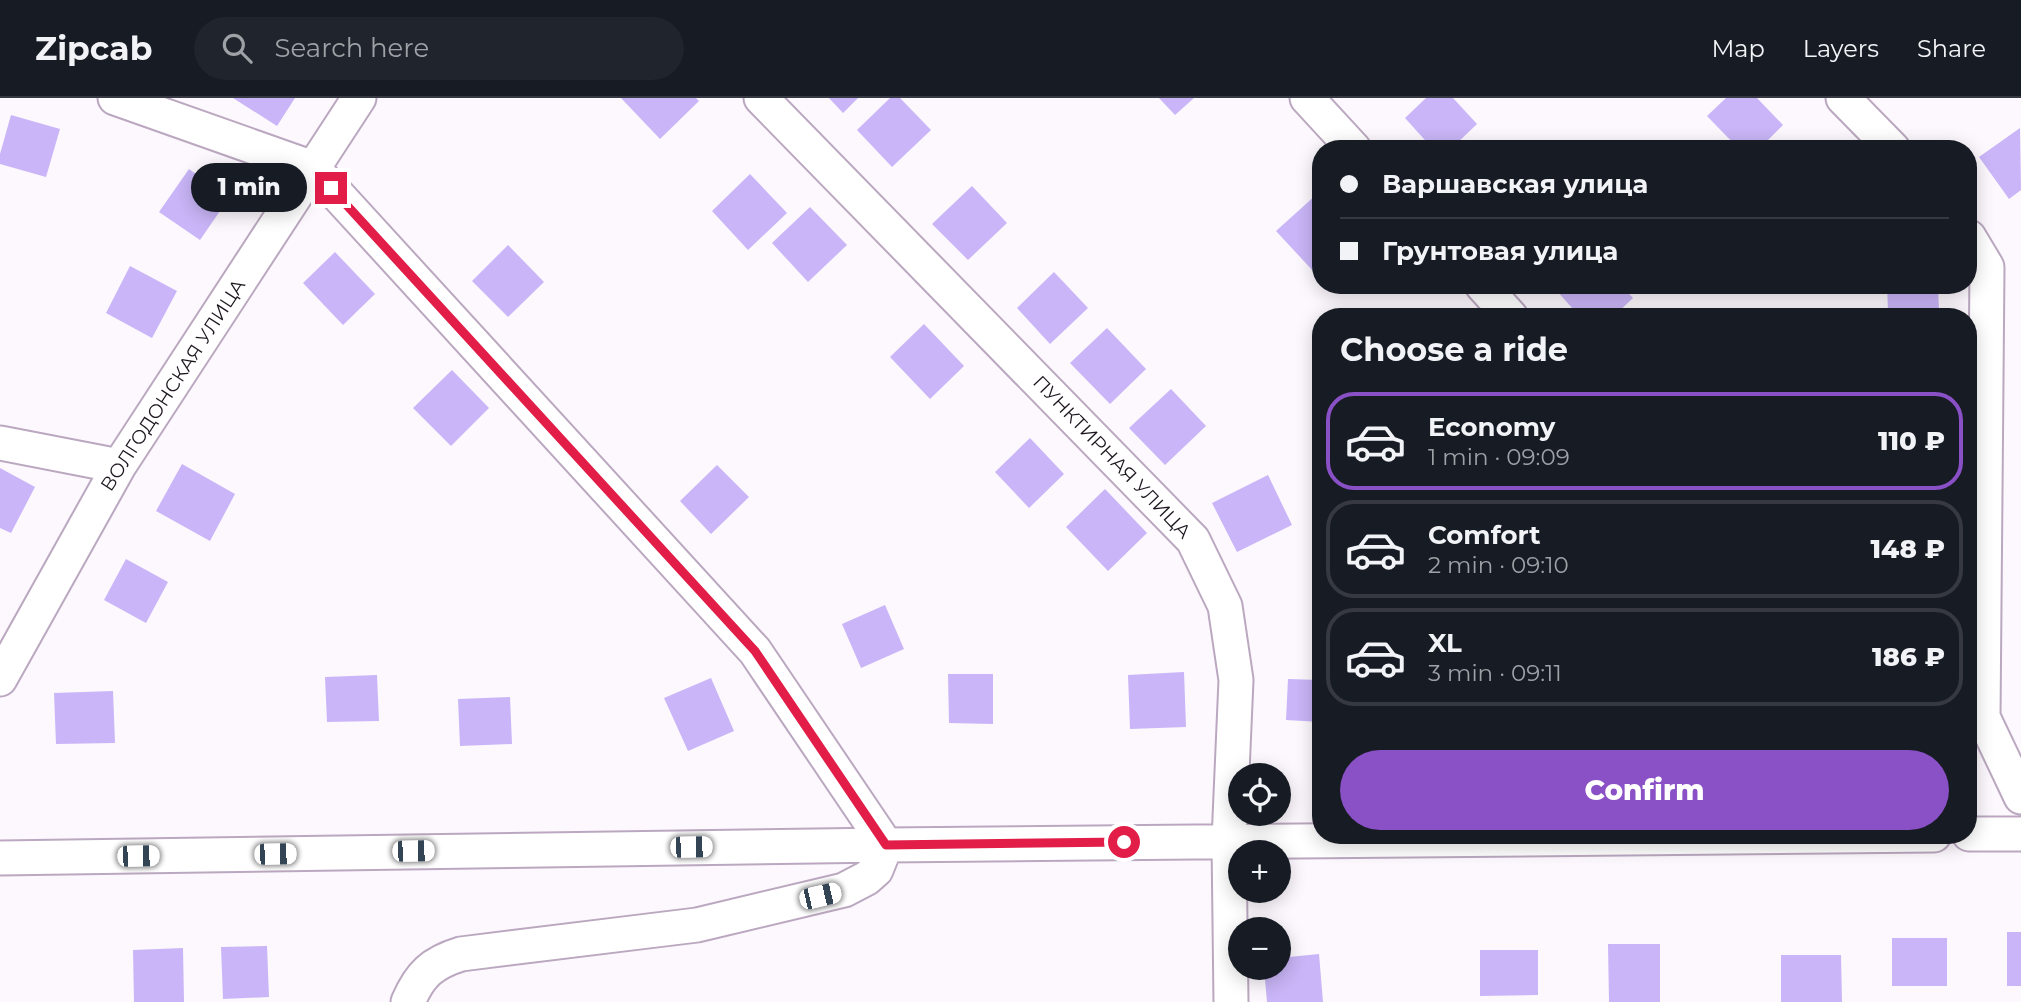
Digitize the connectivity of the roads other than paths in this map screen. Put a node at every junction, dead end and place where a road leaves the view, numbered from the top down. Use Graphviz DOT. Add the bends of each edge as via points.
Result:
graph roads {
  1 [pos="115,98"];
  2 [pos="359,98"];
  3 [pos="761,98"];
  4 [pos="1307,98"];
  5 [pos="1843,98"];
  6 [pos="1346,140"];
  7 [pos="1884,140"];
  8 [pos="313,168"];
  9 [pos="1977,250"];
  10 [pos="1490,294"];
  11 [pos="1503,308"];
  12 [pos="0,443"];
  13 [pos="119,466"];
  14 [pos="0,679"];
  15 [pos="2021,797"];
  16 [pos="1977,834"];
  17 [pos="2021,834"];
  18 [pos="1229,840"];
  19 [pos="1291,840"];
  20 [pos="1312,840"];
  21 [pos="1228,841"];
  22 [pos="886,845"];
  23 [pos="0,858"];
  24 [pos="1230,903"];
  25 [pos="408,1002"];
  26 [pos="1231,1002"];
  1 -- 8 [label="street"];
  2 -- 8 [label="street, ВОЛГОДОНСКАЯ УЛИЦА"];
  3 -- 18 [label="street, ПУНКТИРНАЯ УЛИЦА" via="1193,540 1225,606 1236,680"];
  4 -- 6 [label="street"];
  5 -- 7 [label="street"];
  8 -- 13 [label="street, ВОЛГОДОНСКАЯ УЛИЦА"];
  8 -- 22 [label="street" via="755,651"];
  9 -- 15 [label="street" via="1987,267 1983,717"];
  10 -- 11 [label="street"];
  12 -- 13 [label="street"];
  13 -- 14 [label="street, ВОЛГОДОНСКАЯ УЛИЦА"];
  16 -- 17 [label="street"];
  19 -- 20 [label="street"];
  21 -- 22 [label="street"];
  22 -- 23 [label="street"];
  22 -- 25 [label="street" via="876,870 844,890 697,925 461,954 426,972"];
  24 -- 26 [label="street, ПУНКТИРНАЯ УЛИЦА"];
}
